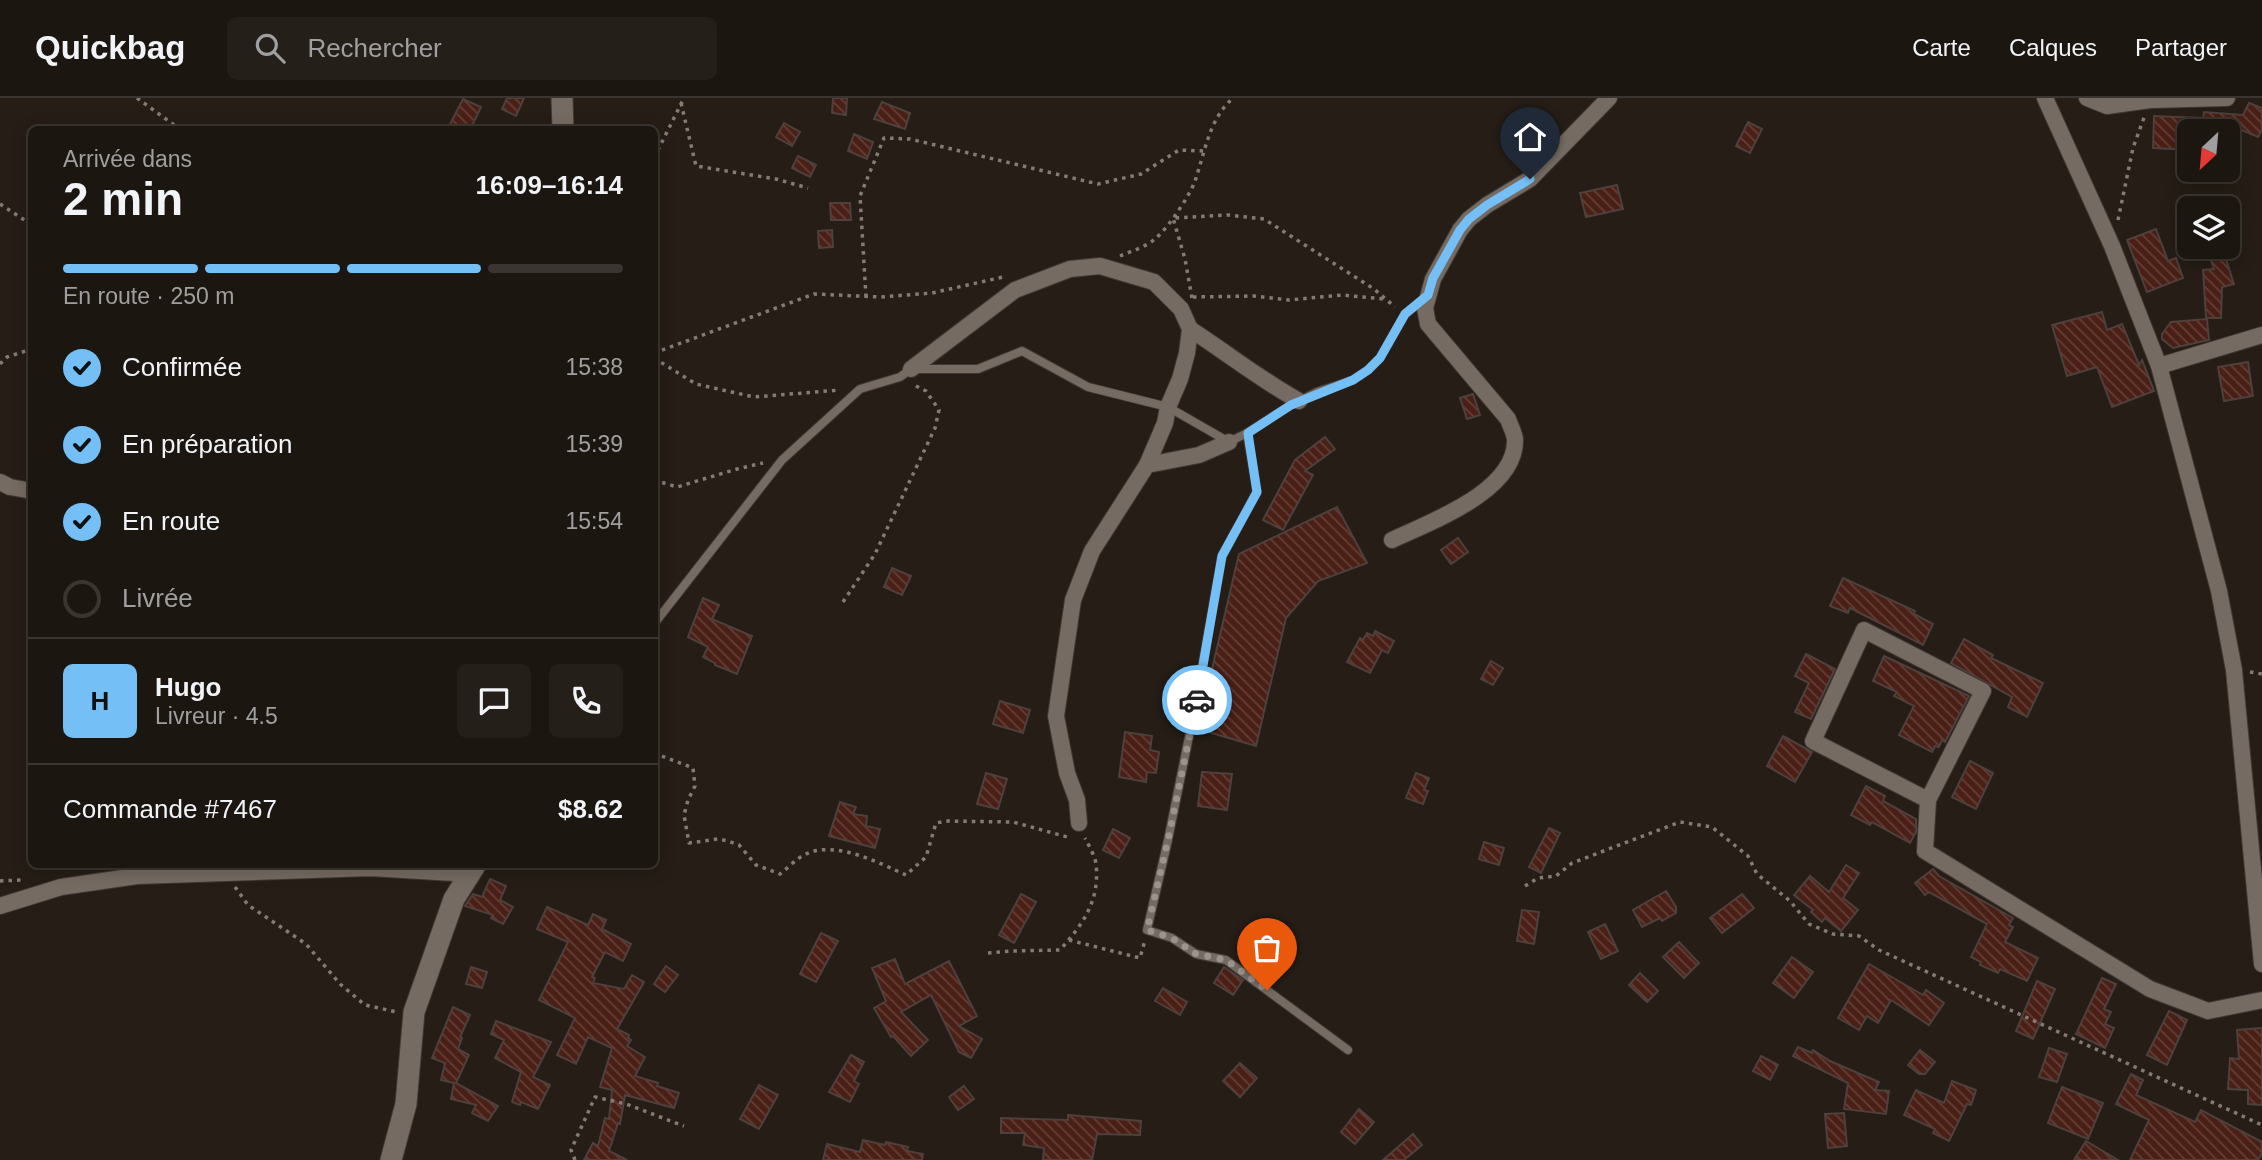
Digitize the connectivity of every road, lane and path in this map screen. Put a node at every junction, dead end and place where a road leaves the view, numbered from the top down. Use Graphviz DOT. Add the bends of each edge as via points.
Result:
graph roads {
  1 [pos="137,98"];
  2 [pos="562,98"];
  3 [pos="1233,98"];
  4 [pos="1609,98"];
  5 [pos="2045,98"];
  6 [pos="2087,98"];
  7 [pos="2227,98"];
  8 [pos="682,100"];
  9 [pos="2151,100"];
  10 [pos="174,126"];
  11 [pos="563,126"];
  12 [pos="658,150"];
  13 [pos="1203,151"];
  14 [pos="808,188"];
  15 [pos="0,204"];
  16 [pos="1172,218"];
  17 [pos="28,222"];
  18 [pos="2112,246"];
  19 [pos="1100,266"];
  20 [pos="1010,277"];
  21 [pos="1428,295"];
  22 [pos="866,297"];
  23 [pos="1192,297"];
  24 [pos="1170,298"];
  25 [pos="1387,300"];
  26 [pos="1405,314"];
  27 [pos="1190,329"];
  28 [pos="2262,335"];
  29 [pos="28,350"];
  30 [pos="658,354"];
  31 [pos="658,359"];
  32 [pos="0,364"];
  33 [pos="2159,366"];
  34 [pos="906,373"];
  35 [pos="860,389"];
  36 [pos="1299,401"];
  37 [pos="1168,407"];
  38 [pos="1248,433"];
  39 [pos="1229,442"];
  40 [pos="782,460"];
  41 [pos="1147,464"];
  42 [pos="658,481"];
  43 [pos="0,482"];
  44 [pos="28,490"];
  45 [pos="1392,540"];
  46 [pos="843,602"];
  47 [pos="658,619"];
  48 [pos="658,755"];
  49 [pos="1928,800"];
  50 [pos="1079,823"];
  51 [pos="1087,841"];
  52 [pos="473,869"];
  53 [pos="226,874"];
  54 [pos="1525,886"];
  55 [pos="0,906"];
  56 [pos="1147,930"];
  57 [pos="1069,940"];
  58 [pos="988,953"];
  59 [pos="2262,964"];
  60 [pos="2262,1000"];
  61 [pos="414,1015"];
  62 [pos="1348,1050"];
  63 [pos="2262,1125"];
  64 [pos="684,1126"];
  65 [pos="391,1160"];
  66 [pos="575,1160"];
  1 -- 10 [label="path"];
  2 -- 11 [label="street"];
  3 -- 13 [label="path" via="1223,107"];
  4 -- 21 [label="street" via="1530,179 1469,219 1433,278"];
  5 -- 18 [label="street"];
  6 -- 9 [label="street" via="2106,106"];
  7 -- 9 [label="street"];
  8 -- 12 [label="path"];
  8 -- 14 [label="path" via="696,166"];
  9 -- 18 [label="path" via="2133,148"];
  13 -- 16 [label="path" via="1194,184"];
  13 -- 22 [label="path" via="1179,150 1140,174 1098,184 910,139 884,138 860,196"];
  15 -- 17 [label="path"];
  16 -- 19 [label="path" via="1154,240"];
  16 -- 23 [label="path"];
  16 -- 25 [label="path" via="1228,215 1264,219"];
  18 -- 33 [label="street"];
  19 -- 24 [label="street" via="1154,282"];
  19 -- 34 [label="street" via="1070,269 1015,290"];
  20 -- 22 [label="path" via="932,293"];
  21 -- 26 [label="lane"];
  21 -- 45 [label="street" via="1428,324 1508,419 1515,436 1514,451 1508,465 1482,493"];
  22 -- 30 [label="path" via="814,293"];
  23 -- 24 [label="path"];
  23 -- 25 [label="path" via="1289,300 1342,295"];
  23 -- 27 [label="path"];
  24 -- 27 [label="street"];
  25 -- 26 [label="path"];
  26 -- 36 [label="lane" via="1368,370"];
  27 -- 36 [label="street"];
  27 -- 37 [label="street" via="1187,353"];
  28 -- 33 [label="street"];
  29 -- 32 [label="path"];
  31 -- 35 [label="path" via="696,384 754,397"];
  33 -- 59 [label="street" via="2220,591 2231,657"];
  34 -- 35 [label="lane"];
  34 -- 37 [label="lane" via="978,369 1023,351 1088,387"];
  34 -- 46 [label="path" via="939,410 936,428 875,554"];
  35 -- 40 [label="lane"];
  36 -- 38 [label="lane"];
  37 -- 39 [label="lane"];
  37 -- 41 [label="street"];
  38 -- 39 [label="lane"];
  38 -- 56 [label="lane" via="1257,492 1222,556 1193,721"];
  39 -- 41 [label="street" via="1199,455"];
  40 -- 42 [label="path" via="677,487"];
  40 -- 47 [label="lane"];
  41 -- 50 [label="street" via="1092,551 1073,600 1056,716"];
  43 -- 44 [label="street"];
  48 -- 51 [label="path" via="693,768 695,786 684,815 689,843 728,841 739,845 756,864 780,874 807,853 829,850 865,856 906,874 926,857 936,823 946,821 1013,822"];
  49 -- 49 [label="street" via="1983,691 1864,630 1813,741"];
  49 -- 60 [label="street" via="1924,850 2150,989 2208,1011"];
  50 -- 51 [label="path"];
  51 -- 57 [label="path" via="1096,862 1093,906"];
  52 -- 53 [label="street"];
  52 -- 61 [label="street" via="454,899"];
  53 -- 55 [label="street" via="138,876 61,887"];
  53 -- 61 [label="path" via="248,905 306,944 365,1005"];
  54 -- 63 [label="path" via="1680,822 1712,827 1748,856 1757,874 1809,924 1833,934 1859,936 1879,950"];
  56 -- 57 [label="path" via="1140,958"];
  56 -- 62 [label="lane" via="1172,938 1196,954 1226,960"];
  57 -- 58 [label="path" via="1060,950"];
  61 -- 65 [label="street" via="406,1104"];
  64 -- 66 [label="path" via="595,1097 572,1150"];
}
